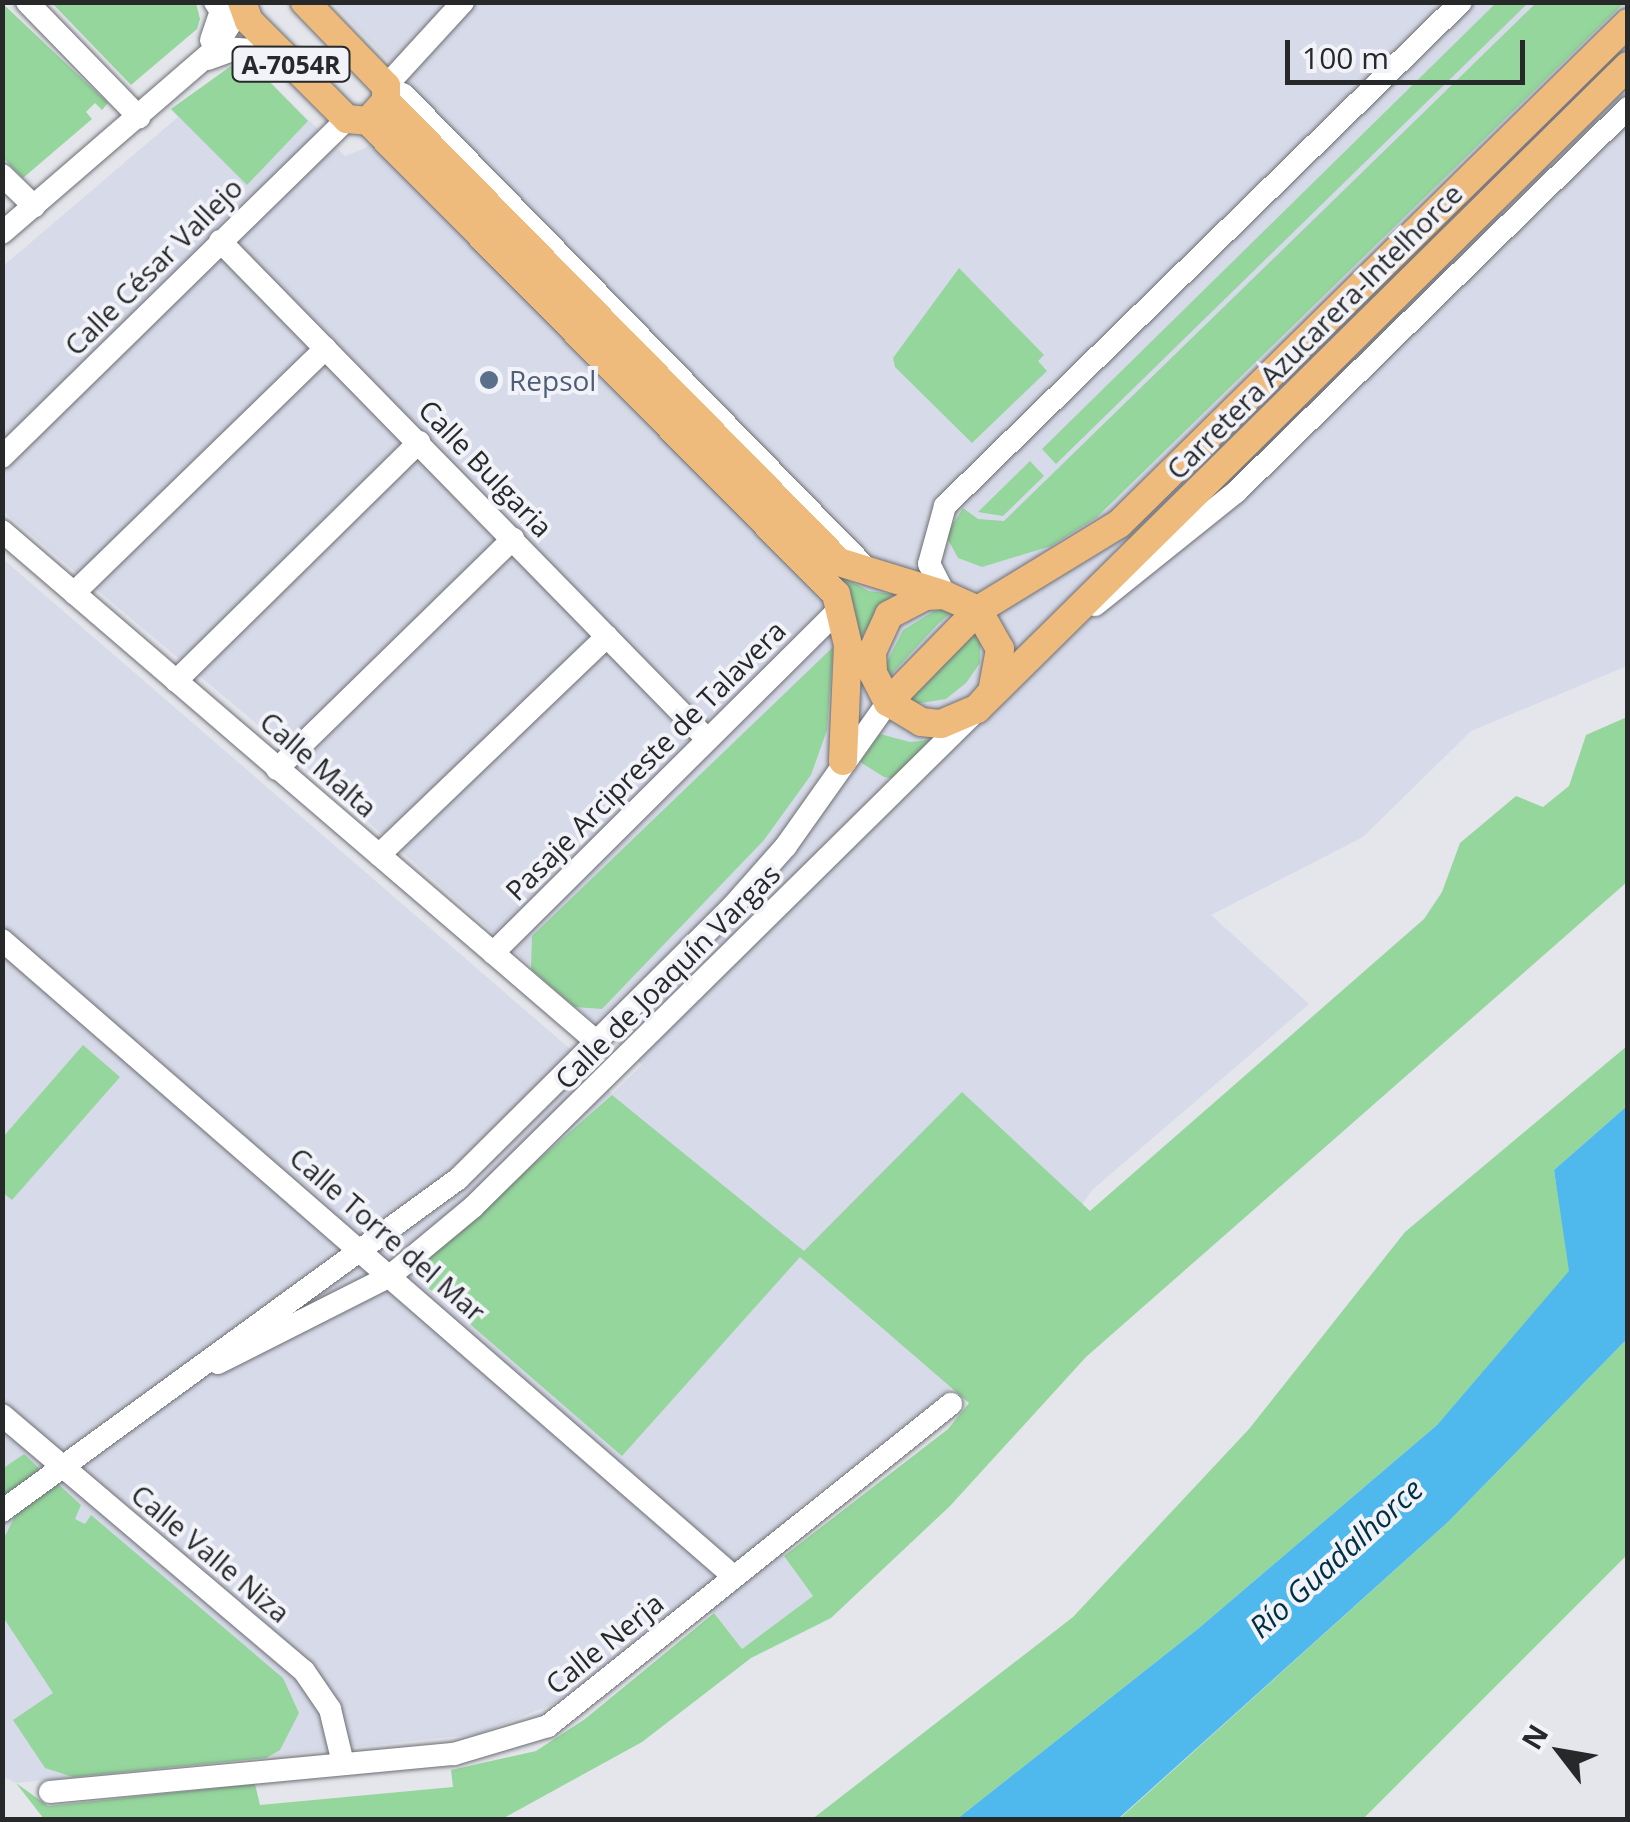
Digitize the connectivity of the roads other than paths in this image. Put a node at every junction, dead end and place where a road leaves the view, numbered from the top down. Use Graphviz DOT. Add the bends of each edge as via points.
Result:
graph roads {
  1 [pos="27,2"];
  2 [pos="305,2"];
  3 [pos="463,2"];
  4 [pos="1461,2"];
  5 [pos="236,3"];
  6 [pos="1628,23"];
  7 [pos="278,51"];
  8 [pos="200,61"];
  9 [pos="1628,66"];
  10 [pos="372,107"];
  11 [pos="1628,108"];
  12 [pos="138,117"];
  13 [pos="2,175"];
  14 [pos="34,206"];
  15 [pos="2,233"];
  16 [pos="220,241"];
  17 [pos="326,348"];
  18 [pos="418,442"];
  19 [pos="2,457"];
  20 [pos="2,532"];
  21 [pos="513,539"];
  22 [pos="74,594"];
  23 [pos="945,596"];
  24 [pos="839,610"];
  25 [pos="978,610"];
  26 [pos="1063,626"];
  27 [pos="607,636"];
  28 [pos="848,645"];
  29 [pos="873,673"];
  30 [pos="176,681"];
  31 [pos="888,702"];
  32 [pos="977,709"];
  33 [pos="707,739"];
  34 [pos="843,761"];
  35 [pos="277,768"];
  36 [pos="379,855"];
  37 [pos="2,940"];
  38 [pos="493,952"];
  39 [pos="597,1042"];
  40 [pos="364,1252"];
  41 [pos="390,1276"];
  42 [pos="171,1389"];
  43 [pos="951,1404"];
  44 [pos="2,1415"];
  45 [pos="62,1467"];
  46 [pos="2,1511"];
  47 [pos="732,1575"];
  48 [pos="342,1763"];
  49 [pos="50,1792"];
  1 -- 12 [label="street"];
  2 -- 10 [label="main road, A-7054R"];
  3 -- 10 [label="street, Calle César Vallejo"];
  4 -- 23 [label="street" via="945,506 928,564"];
  5 -- 7 [label="main road, A-7054R"];
  5 -- 8 [label="street"];
  6 -- 25 [label="main road, Carretera Azucarera-Intelhorce" via="1120,524"];
  7 -- 8 [label="street" via="236,48"];
  7 -- 10 [label="main road, A-7054R"];
  8 -- 12 [label="street"];
  9 -- 26 [label="main road, Carretera Azucarera-Intelhorce"];
  10 -- 16 [label="street, Calle César Vallejo"];
  10 -- 23 [label="main road" via="839,562"];
  10 -- 24 [label="main road" via="822,577"];
  11 -- 26 [label="street, Carretera Azucarera-Intelhorce" via="1236,492"];
  12 -- 14 [label="street"];
  13 -- 14 [label="street"];
  14 -- 15 [label="street"];
  16 -- 17 [label="street, Calle Bulgaria"];
  16 -- 19 [label="street, Calle César Vallejo"];
  17 -- 18 [label="street, Calle Bulgaria"];
  17 -- 22 [label="street"];
  18 -- 21 [label="street, Calle Bulgaria"];
  18 -- 30 [label="street"];
  20 -- 22 [label="street, Calle Malta"];
  21 -- 27 [label="street, Calle Bulgaria"];
  21 -- 35 [label="street"];
  22 -- 30 [label="street, Calle Malta"];
  23 -- 25 [label="main road"];
  23 -- 29 [label="main road" via="925,596 889,615 878,632"];
  24 -- 28 [label="main road"];
  24 -- 33 [label="street, Pasaje Arcipreste de Talavera"];
  25 -- 31 [label="main road, Carretera Azucarera-Intelhorce"];
  25 -- 32 [label="main road" via="1000,648 992,692"];
  26 -- 32 [label="main road, Carretera Azucarera-Intelhorce"];
  27 -- 33 [label="street, Calle Bulgaria"];
  27 -- 36 [label="street"];
  28 -- 29 [label="main road"];
  28 -- 34 [label="main road"];
  29 -- 31 [label="main road"];
  30 -- 35 [label="street, Calle Malta"];
  31 -- 32 [label="main road, Carretera Azucarera-Intelhorce" via="921,722 941,724"];
  31 -- 34 [label="street, Calle de Joaquín Vargas"];
  32 -- 41 [label="street, Calle de Joaquín Vargas" via="556,1132"];
  33 -- 38 [label="street, Pasaje Arcipreste de Talavera"];
  34 -- 39 [label="street, Calle de Joaquín Vargas" via="754,882"];
  35 -- 36 [label="street, Calle Malta"];
  36 -- 38 [label="street, Calle Malta"];
  37 -- 40 [label="street, Calle Torre del Mar"];
  38 -- 39 [label="street, Calle Malta"];
  39 -- 40 [label="street, Calle de Joaquín Vargas" via="458,1180"];
  40 -- 41 [label="street, Calle Torre del Mar"];
  40 -- 42 [label="street, Calle de Joaquín Vargas"];
  41 -- 42 [label="street, Calle de Joaquín Vargas"];
  41 -- 47 [label="street, Calle Torre del Mar"];
  42 -- 45 [label="street"];
  43 -- 47 [label="street, Calle Nerja"];
  44 -- 45 [label="street, Calle Valle Niza"];
  45 -- 46 [label="street"];
  45 -- 48 [label="street, Calle Valle Niza" via="304,1670 330,1709"];
  47 -- 48 [label="street, Calle Nerja" via="618,1676 548,1726 454,1754"];
  48 -- 49 [label="street, Calle Nerja"];
}
